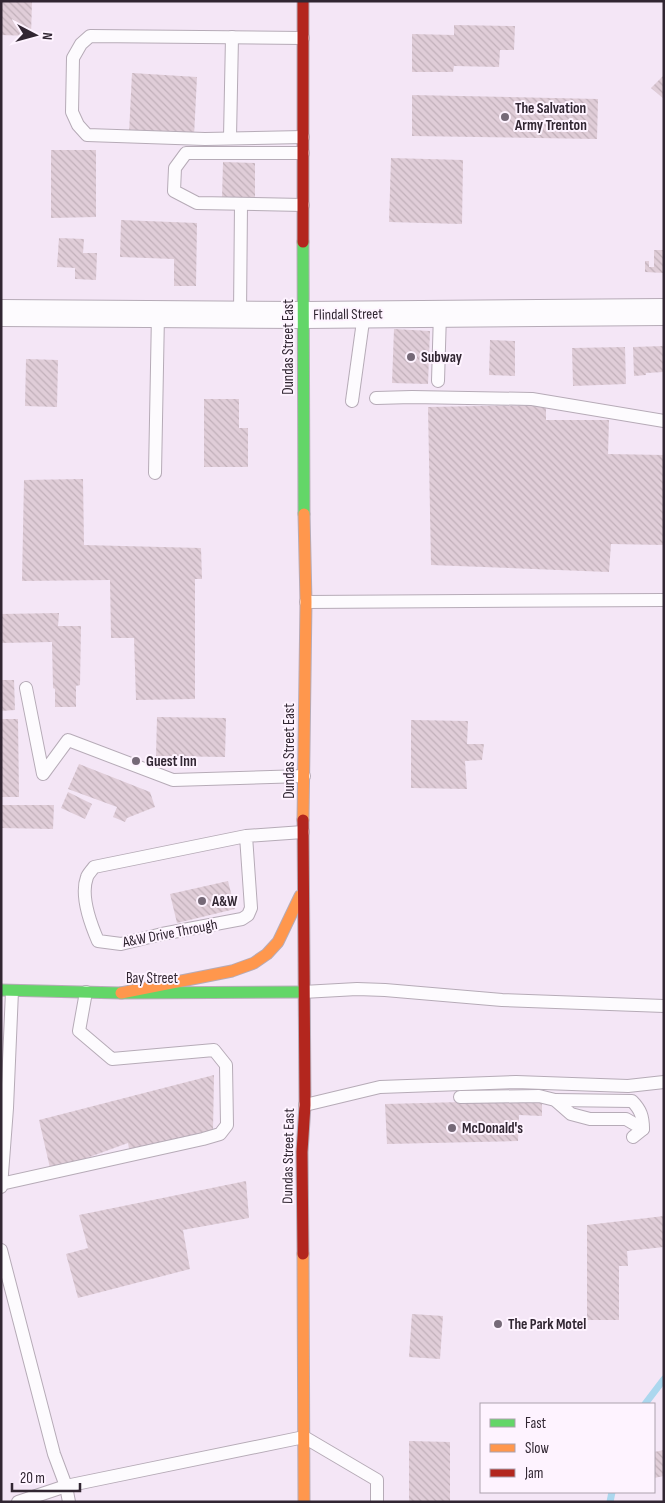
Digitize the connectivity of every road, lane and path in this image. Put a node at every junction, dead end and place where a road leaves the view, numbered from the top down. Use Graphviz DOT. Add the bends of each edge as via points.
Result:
graph roads {
  1 [pos="303,1"];
  2 [pos="232,37"];
  3 [pos="303,38"];
  4 [pos="230,137"];
  5 [pos="303,137"];
  6 [pos="302,153"];
  7 [pos="241,204"];
  8 [pos="303,205"];
  9 [pos="664,312"];
  10 [pos="1,313"];
  11 [pos="440,313"];
  12 [pos="158,314"];
  13 [pos="240,314"];
  14 [pos="303,314"];
  15 [pos="364,314"];
  16 [pos="438,381"];
  17 [pos="376,398"];
  18 [pos="352,401"];
  19 [pos="664,420"];
  20 [pos="155,474"];
  21 [pos="664,600"];
  22 [pos="306,602"];
  23 [pos="26,688"];
  24 [pos="304,776"];
  25 [pos="303,832"];
  26 [pos="246,836"];
  27 [pos="304,888"];
  28 [pos="6,991"];
  29 [pos="86,992"];
  30 [pos="303,992"];
  31 [pos="121,993"];
  32 [pos="664,1006"];
  33 [pos="664,1082"];
  34 [pos="460,1097"];
  35 [pos="555,1100"];
  36 [pos="305,1105"];
  37 [pos="1,1186"];
  38 [pos="1,1250"];
  39 [pos="304,1437"];
  40 [pos="66,1486"];
  41 [pos="18,1502"];
  42 [pos="69,1502"];
  43 [pos="304,1502"];
  44 [pos="377,1502"];
  1 -- 3 [label="main road, Dundas Street East"];
  2 -- 3 [label="lane"];
  2 -- 4 [label="lane"];
  2 -- 4 [label="lane" via="90,36 80,44 73,58 72,112 87,136"];
  3 -- 5 [label="main road, Dundas Street East"];
  4 -- 5 [label="lane"];
  5 -- 6 [label="main road, Dundas Street East"];
  6 -- 7 [label="lane" via="186,153 175,168 174,191 197,204"];
  6 -- 8 [label="main road, Dundas Street East"];
  7 -- 8 [label="lane"];
  7 -- 13 [label="lane"];
  8 -- 14 [label="main road, Dundas Street East"];
  9 -- 11 [label="street, Flindall Street"];
  10 -- 12 [label="street, Flindall Street"];
  11 -- 15 [label="street, Flindall Street"];
  11 -- 16 [label="lane"];
  12 -- 13 [label="street, Flindall Street"];
  12 -- 20 [label="lane"];
  13 -- 14 [label="street, Flindall Street"];
  14 -- 15 [label="street, Flindall Street"];
  14 -- 22 [label="main road, Dundas Street East"];
  15 -- 18 [label="lane"];
  17 -- 19 [label="lane" via="532,399"];
  21 -- 22 [label="lane"];
  22 -- 24 [label="main road, Dundas Street East"];
  23 -- 24 [label="lane" via="44,774 68,740 173,780"];
  24 -- 25 [label="main road, Dundas Street East"];
  25 -- 26 [label="lane"];
  25 -- 27 [label="main road, Dundas Street East"];
  26 -- 26 [label="lane, A&W Drive Through" via="94,867 86,878 85,892 89,921 98,941 121,944 242,919 248,915"];
  27 -- 30 [label="main road, Dundas Street East"];
  27 -- 31 [label="main road" via="278,942 254,963"];
  28 -- 29 [label="main road, Bay Street"];
  28 -- 37 [label="lane" via="8,1094"];
  29 -- 31 [label="main road, Bay Street"];
  29 -- 37 [label="lane" via="79,1032 112,1059 214,1050 226,1065 227,1125 220,1134 203,1140"];
  30 -- 31 [label="main road, Bay Street"];
  30 -- 32 [label="lane" via="385,990 502,1000"];
  30 -- 36 [label="main road, Dundas Street East"];
  33 -- 36 [label="lane" via="628,1086 516,1082 380,1087"];
  34 -- 35 [label="lane" via="539,1096"];
  35 -- 35 [label="lane" via="571,1114 590,1119 626,1120 638,1133 643,1118 632,1101"];
  36 -- 39 [label="main road, Dundas Street East" via="302,1152"];
  38 -- 40 [label="lane" via="54,1454"];
  39 -- 40 [label="lane"];
  39 -- 43 [label="main road, Dundas Street East"];
  39 -- 44 [label="lane" via="377,1480"];
  40 -- 41 [label="lane"];
  40 -- 42 [label="lane"];
}
